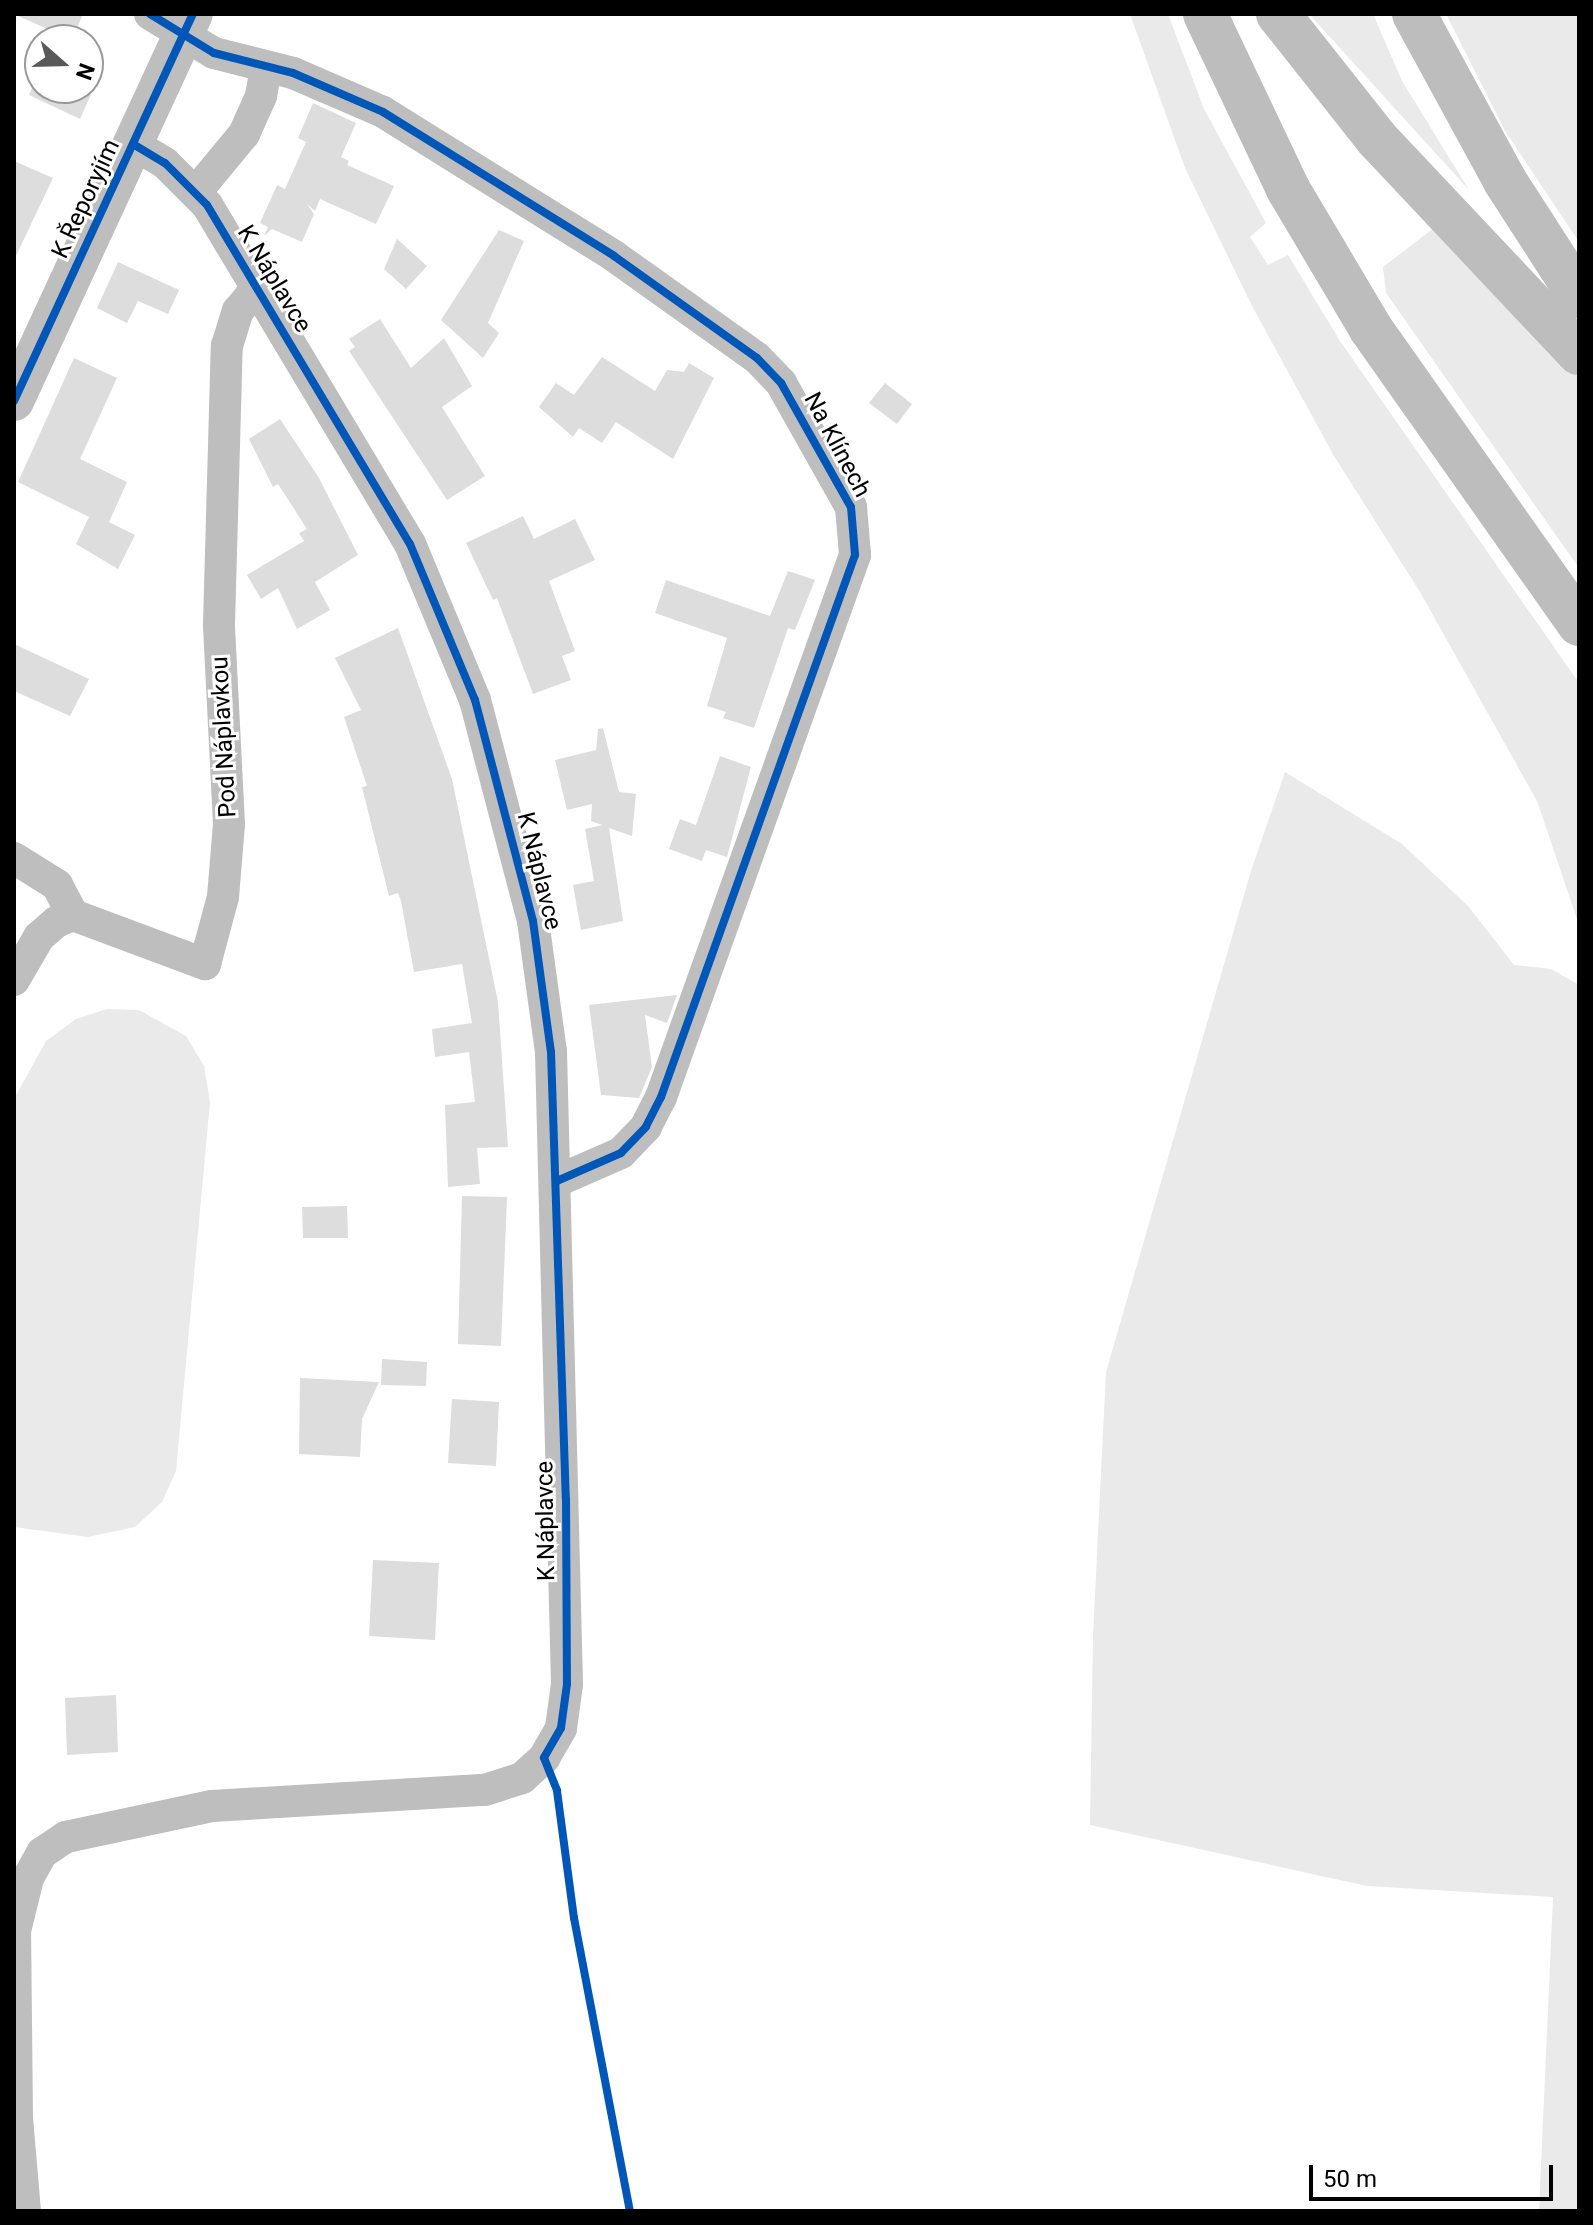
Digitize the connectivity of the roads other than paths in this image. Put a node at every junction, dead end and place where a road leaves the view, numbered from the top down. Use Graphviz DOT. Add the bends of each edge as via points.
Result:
graph roads {
  1 [pos="150,14"];
  2 [pos="1205,14"];
  3 [pos="1278,14"];
  4 [pos="1414,14"];
  5 [pos="188,26"];
  6 [pos="266,68"];
  7 [pos="133,144"];
  8 [pos="196,192"];
  9 [pos="255,290"];
  10 [pos="1579,296"];
  11 [pos="1579,353"];
  12 [pos="14,401"];
  13 [pos="1579,624"];
  14 [pos="14,858"];
  15 [pos="73,915"];
  16 [pos="14,980"];
  17 [pos="557,1181"];
  18 [pos="25,2211"];
  1 -- 5 [label="street, Na Klínech"];
  2 -- 13 [label="highway" via="1288,189 1371,329"];
  3 -- 11 [label="highway" via="1377,139"];
  4 -- 10 [label="highway" via="1497,168"];
  5 -- 6 [label="street, Na Klínech" via="214,53"];
  5 -- 7 [label="street, K Řeporyjím"];
  6 -- 8 [label="street" via="261,96 244,134"];
  6 -- 17 [label="street, Na Klínech" via="293,73 383,112 614,256 757,358 781,383 851,507 855,555 661,1097 646,1127 621,1153"];
  7 -- 8 [label="street, K Náplavce"];
  7 -- 12 [label="street, K Řeporyjím"];
  8 -- 9 [label="street, K Náplavce"];
  9 -- 15 [label="street, Pod Náplavkou" via="238,311 227,346 219,624 229,824 223,897 205,964"];
  9 -- 17 [label="street, K Náplavce" via="410,544 475,700 533,921 551,1052"];
  14 -- 15 [label="street" via="57,885"];
  15 -- 16 [label="street" via="39,937"];
  17 -- 18 [label="street, K Náplavce" via="566,1515 567,1684 561,1728 544,1758 522,1778 485,1790 212,1806 66,1837 42,1853 28,1878 15,1931 17,2118"];
}
